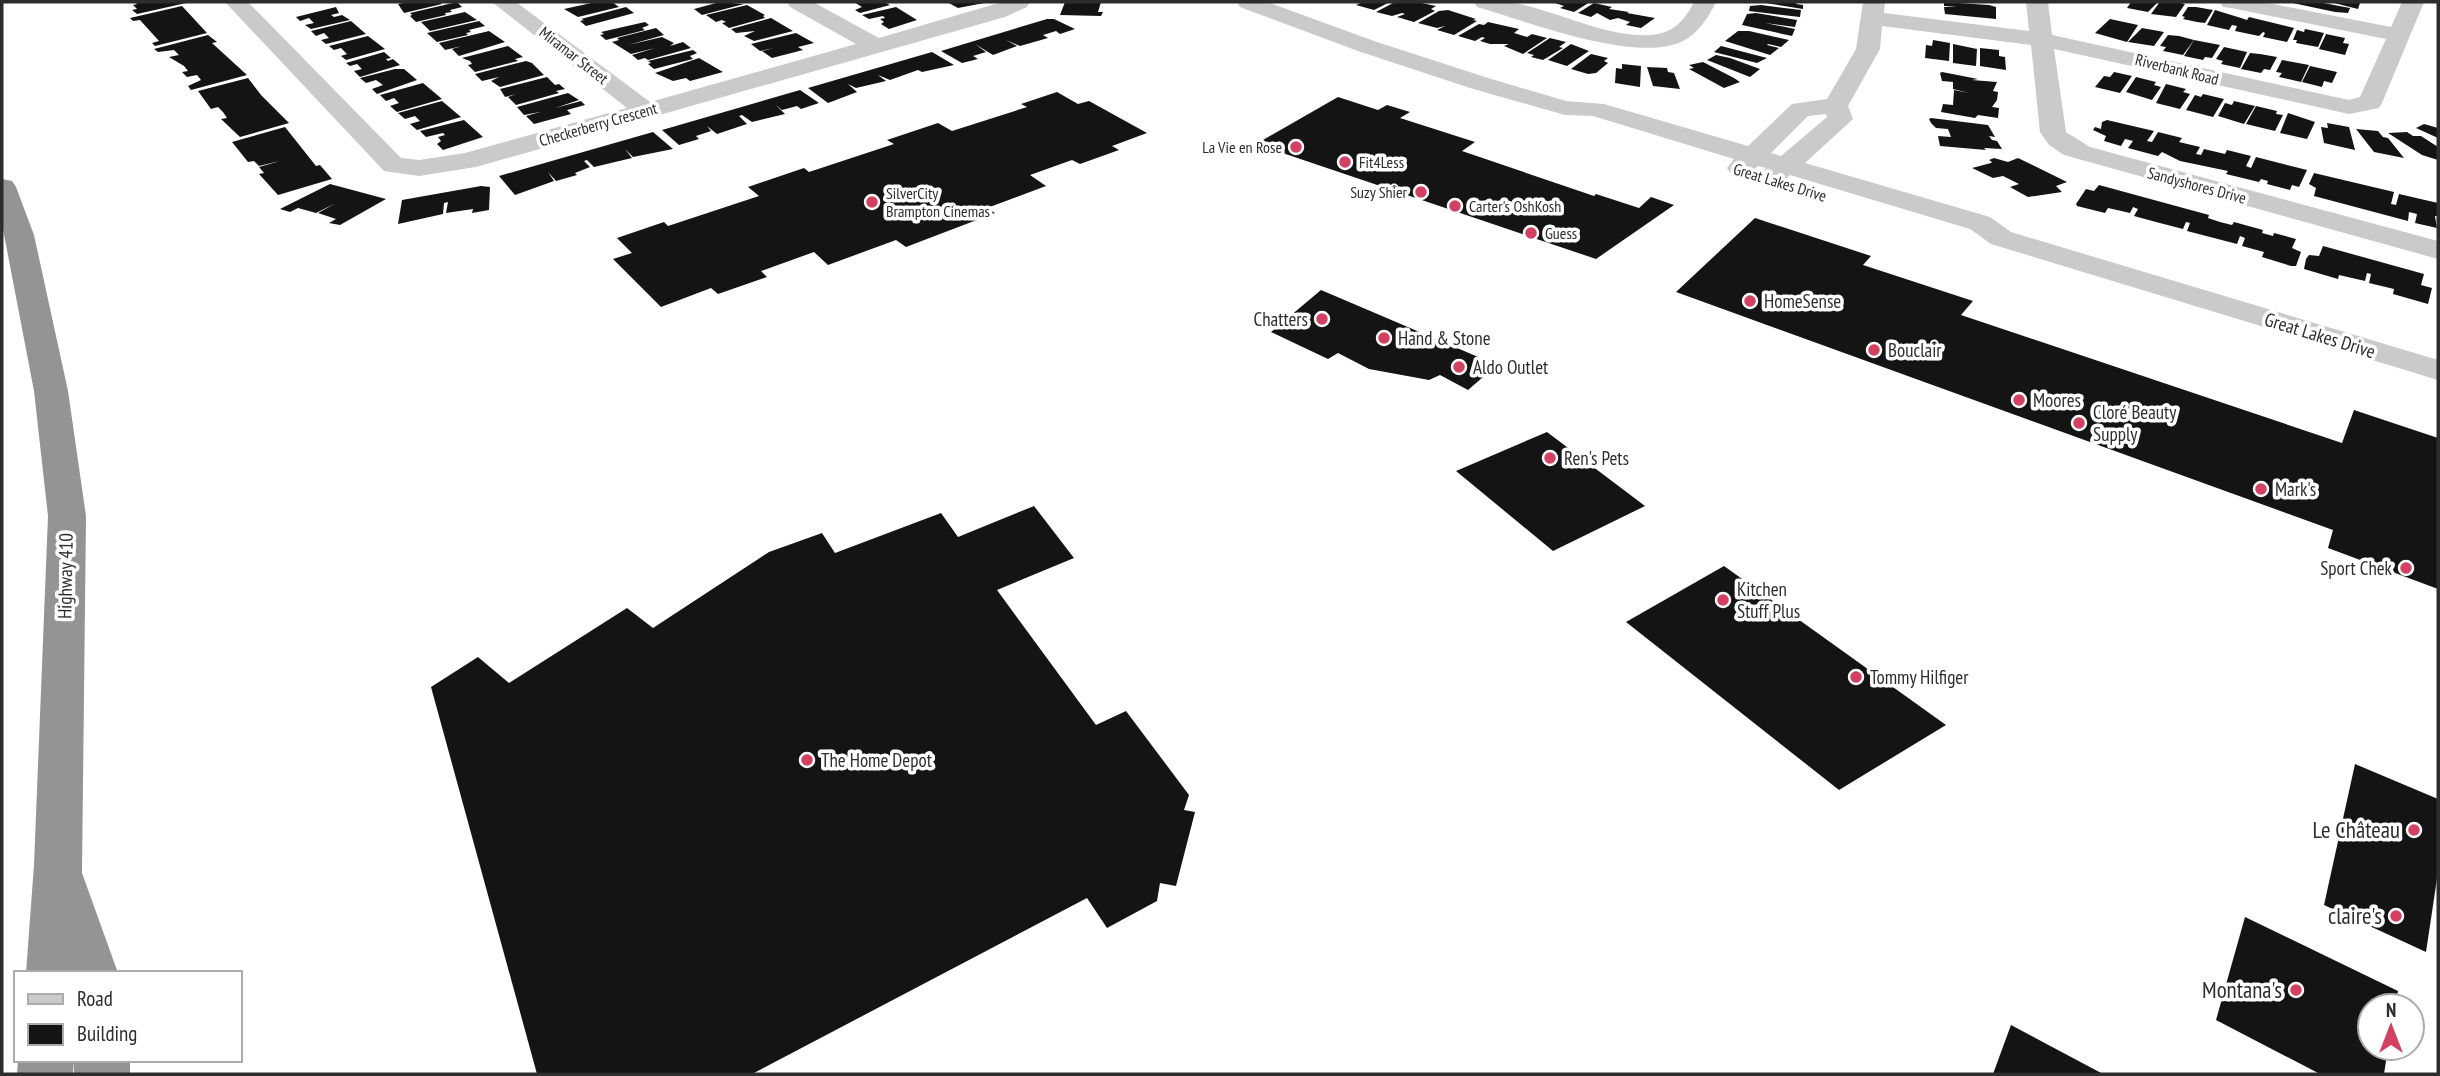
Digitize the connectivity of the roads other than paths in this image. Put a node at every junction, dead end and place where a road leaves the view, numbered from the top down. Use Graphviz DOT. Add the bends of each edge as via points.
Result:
graph roads {
  1 [pos="236,2"];
  2 [pos="503,2"];
  3 [pos="798,2"];
  4 [pos="1019,2"];
  5 [pos="1248,2"];
  6 [pos="1485,2"];
  7 [pos="1705,2"];
  8 [pos="2037,2"];
  9 [pos="2231,2"];
  10 [pos="2413,2"];
  11 [pos="1874,10"];
  12 [pos="2397,35"];
  13 [pos="2043,40"];
  14 [pos="876,46"];
  15 [pos="1836,106"];
  16 [pos="645,110"];
  17 [pos="1746,162"];
  18 [pos="1779,172"];
  19 [pos="2,187"];
  20 [pos="2438,250"];
  21 [pos="2438,370"];
  22 [pos="58,865"];
  23 [pos="52,971"];
  24 [pos="91,971"];
  1 -- 16 [label="street, Checkerberry Crescent" via="393,165 419,168 467,161"];
  2 -- 16 [label="street, Miramar Street"];
  3 -- 14 [label="street"];
  4 -- 14 [label="street, Checkerberry Crescent"];
  5 -- 17 [label="street, Great Lakes Drive" via="1366,46 1566,107 1579,121"];
  6 -- 7 [label="street" via="1647,42 1670,39 1687,28"];
  8 -- 13 [label="street, Sandyshores Drive"];
  9 -- 12 [label="street"];
  10 -- 12 [label="street, Riverbank Road"];
  11 -- 13 [label="street, Riverbank Road"];
  11 -- 15 [label="street" via="1868,50"];
  12 -- 13 [label="street, Riverbank Road" via="2370,103 2358,107 2315,102"];
  13 -- 20 [label="street, Sandyshores Drive" via="2053,132 2081,153"];
  14 -- 16 [label="street, Checkerberry Crescent"];
  15 -- 17 [label="street" via="1801,109"];
  15 -- 18 [label="street" via="1840,119"];
  17 -- 18 [label="street, Great Lakes Drive"];
  18 -- 21 [label="street, Great Lakes Drive" via="1970,240 2001,238"];
  19 -- 22 [label="highway, Highway 410" via="20,235 41,339 66,516"];
  22 -- 23 [label="highway, Highway 410"];
  22 -- 24 [label="highway"];
}
